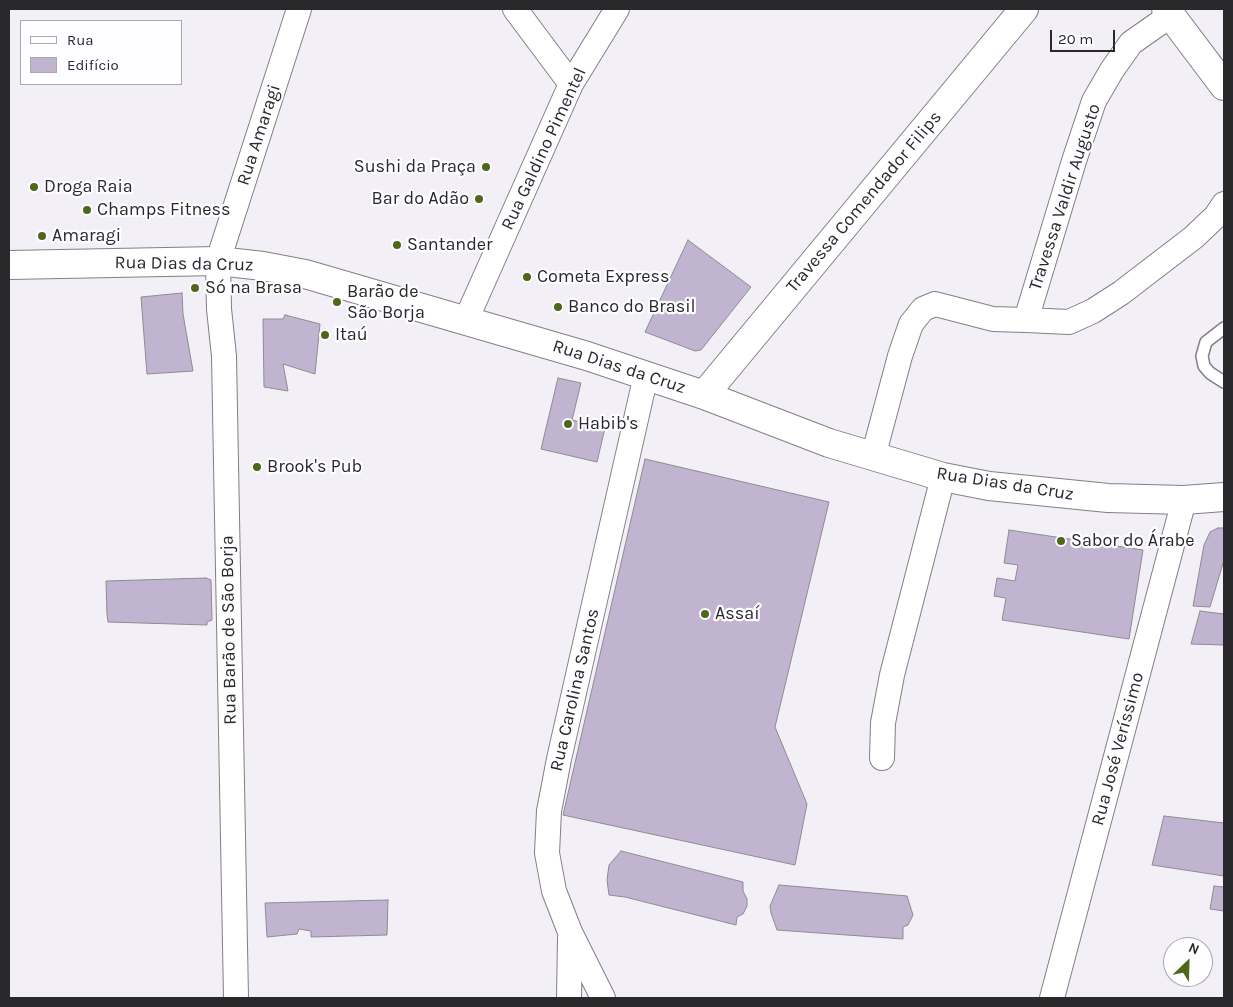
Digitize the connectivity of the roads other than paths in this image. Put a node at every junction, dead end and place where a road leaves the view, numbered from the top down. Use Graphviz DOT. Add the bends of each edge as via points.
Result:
graph roads {
  1 [pos="299,9"];
  2 [pos="515,9"];
  3 [pos="617,9"];
  4 [pos="1024,9"];
  5 [pos="1168,12"];
  6 [pos="571,84"];
  7 [pos="1224,86"];
  8 [pos="1224,204"];
  9 [pos="218,261"];
  10 [pos="9,265"];
  11 [pos="466,320"];
  12 [pos="1026,320"];
  13 [pos="1224,328"];
  14 [pos="646,375"];
  15 [pos="1224,382"];
  16 [pos="704,395"];
  17 [pos="873,457"];
  18 [pos="943,477"];
  19 [pos="1224,497"];
  20 [pos="1184,500"];
  21 [pos="882,758"];
  22 [pos="570,932"];
  23 [pos="236,998"];
  24 [pos="569,998"];
  25 [pos="603,998"];
  26 [pos="1052,998"];
  1 -- 9 [label="street, Rua Amaragi"];
  2 -- 6 [label="street"];
  3 -- 6 [label="street, Rua Galdino Pimentel"];
  4 -- 16 [label="street, Travessa Comendador Filips"];
  5 -- 7 [label="street"];
  5 -- 12 [label="street, Travessa Valdir Augusto" via="1130,43 1094,101"];
  6 -- 11 [label="street, Rua Galdino Pimentel"];
  8 -- 12 [label="street" via="1194,237 1093,311 1069,322"];
  9 -- 10 [label="street, Rua Dias da Cruz"];
  9 -- 11 [label="street, Rua Dias da Cruz" via="305,274"];
  9 -- 23 [label="street, Rua Barão de São Borja" via="224,366"];
  11 -- 14 [label="street, Rua Dias da Cruz"];
  12 -- 17 [label="street" via="993,318 935,304 923,309 910,324"];
  13 -- 15 [label="lane" via="1206,342 1202,356 1204,366"];
  14 -- 16 [label="street, Rua Dias da Cruz"];
  14 -- 22 [label="street, Rua Carolina Santos" via="549,811 547,853 554,890"];
  16 -- 17 [label="street, Rua Dias da Cruz"];
  17 -- 18 [label="street, Rua Dias da Cruz"];
  18 -- 20 [label="street, Rua Dias da Cruz" via="989,486 1108,498"];
  18 -- 21 [label="street" via="892,675 883,723"];
  19 -- 20 [label="street, Rua Dias da Cruz"];
  20 -- 26 [label="street, Rua José Veríssimo"];
  22 -- 24 [label="street"];
  22 -- 25 [label="street, Rua Carolina Santos"];
}
